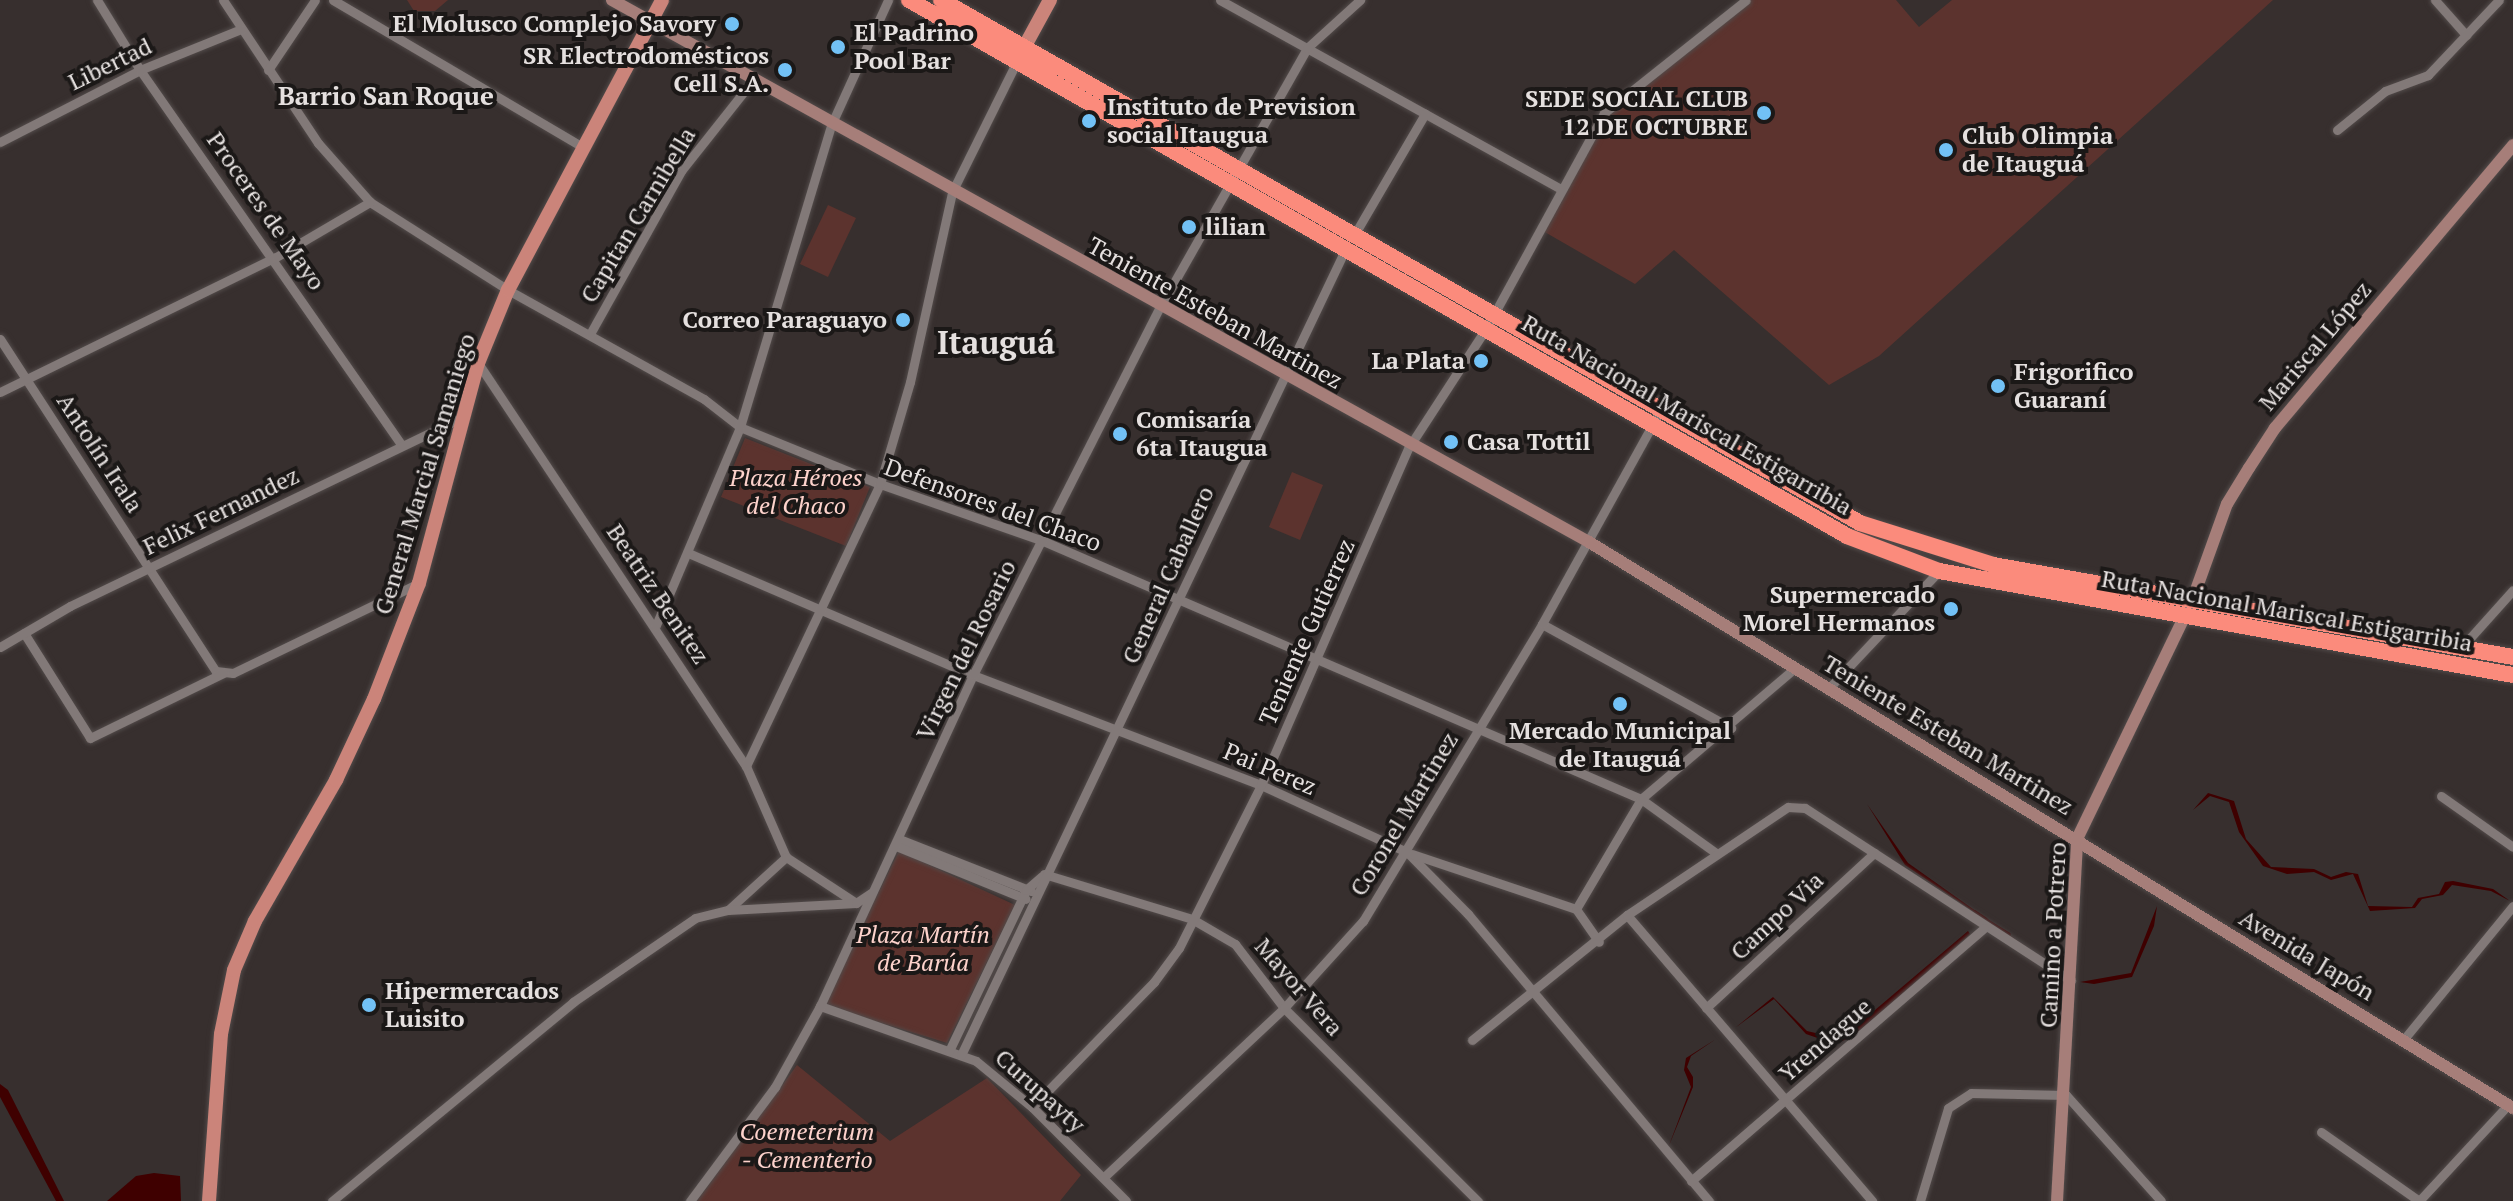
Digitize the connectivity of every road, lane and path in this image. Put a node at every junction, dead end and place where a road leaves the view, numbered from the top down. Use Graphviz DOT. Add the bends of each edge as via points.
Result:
graph roads {
  1 [pos="97,0"];
  2 [pos="223,0"];
  3 [pos="315,0"];
  4 [pos="333,0"];
  5 [pos="612,0"];
  6 [pos="662,0"];
  7 [pos="888,0"];
  8 [pos="909,0"];
  9 [pos="941,0"];
  10 [pos="1050,0"];
  11 [pos="1220,0"];
  12 [pos="1360,0"];
  13 [pos="1746,0"];
  14 [pos="2435,0"];
  15 [pos="2499,0"];
  16 [pos="650,21"];
  17 [pos="241,29"];
  18 [pos="2466,35"];
  19 [pos="1307,48"];
  20 [pos="1020,56"];
  21 [pos="140,70"];
  22 [pos="268,70"];
  23 [pos="753,80"];
  24 [pos="1425,114"];
  25 [pos="832,123"];
  26 [pos="2337,130"];
  27 [pos="0,142"];
  28 [pos="2513,145"];
  29 [pos="583,147"];
  30 [pos="1233,177"];
  31 [pos="1561,189"];
  32 [pos="952,192"];
  33 [pos="370,202"];
  34 [pos="1349,242"];
  35 [pos="276,257"];
  36 [pos="508,290"];
  37 [pos="1160,307"];
  38 [pos="1490,321"];
  39 [pos="590,334"];
  40 [pos="0,339"];
  41 [pos="478,363"];
  42 [pos="1281,375"];
  43 [pos="27,378"];
  44 [pos="0,392"];
  45 [pos="1660,411"];
  46 [pos="462,417"];
  47 [pos="1652,426"];
  48 [pos="740,427"];
  49 [pos="402,445"];
  50 [pos="1409,447"];
  51 [pos="880,484"];
  52 [pos="1041,540"];
  53 [pos="1589,542"];
  54 [pos="688,553"];
  55 [pos="150,567"];
  56 [pos="1939,571"];
  57 [pos="419,583"];
  58 [pos="2513,590"];
  59 [pos="1179,600"];
  60 [pos="2192,601"];
  61 [pos="821,608"];
  62 [pos="2183,619"];
  63 [pos="1542,624"];
  64 [pos="656,625"];
  65 [pos="24,633"];
  66 [pos="0,647"];
  67 [pos="2462,648"];
  68 [pos="2513,657"];
  69 [pos="1316,661"];
  70 [pos="1795,668"];
  71 [pos="220,672"];
  72 [pos="973,675"];
  73 [pos="2513,675"];
  74 [pos="1829,688"];
  75 [pos="1731,728"];
  76 [pos="1120,730"];
  77 [pos="1477,731"];
  78 [pos="746,766"];
  79 [pos="1261,785"];
  80 [pos="2441,796"];
  81 [pos="1641,799"];
  82 [pos="2077,839"];
  83 [pos="898,843"];
  84 [pos="2513,847"];
  85 [pos="1407,852"];
  86 [pos="1716,853"];
  87 [pos="1874,853"];
  88 [pos="786,857"];
  89 [pos="1044,874"];
  90 [pos="874,891"];
  91 [pos="1024,893"];
  92 [pos="1036,898"];
  93 [pos="856,903"];
  94 [pos="2513,906"];
  95 [pos="1576,909"];
  96 [pos="728,910"];
  97 [pos="1627,915"];
  98 [pos="1192,919"];
  99 [pos="1984,928"];
  100 [pos="1599,942"];
  101 [pos="2072,982"];
  102 [pos="1533,995"];
  103 [pos="820,1006"];
  104 [pos="1284,1008"];
  105 [pos="1706,1008"];
  106 [pos="2404,1039"];
  107 [pos="1472,1040"];
  108 [pos="949,1051"];
  109 [pos="961,1055"];
  110 [pos="2066,1095"];
  111 [pos="1784,1102"];
  112 [pos="1032,1107"];
  113 [pos="2511,1107"];
  114 [pos="2321,1132"];
  115 [pos="1104,1177"];
  116 [pos="1691,1181"];
  117 [pos="1469,1192"];
  118 [pos="209,1201"];
  119 [pos="332,1201"];
  120 [pos="690,1201"];
  121 [pos="1126,1201"];
  122 [pos="1459,1201"];
  123 [pos="1478,1201"];
  124 [pos="1709,1201"];
  125 [pos="1872,1201"];
  126 [pos="1920,1201"];
  127 [pos="2057,1201"];
  128 [pos="2161,1201"];
  129 [pos="2419,1201"];
  1 -- 21 [label="street, Proceres de Mayo"];
  2 -- 17 [label="street, Defensores del Chaco"];
  3 -- 22 [label="street"];
  4 -- 29 [label="street"];
  5 -- 16 [label="street, Teniente Esteban Martinez"];
  6 -- 16 [label="main road, General Marcial Samaniego"];
  7 -- 25 [label="street"];
  8 -- 20 [label="highway, Ruta Nacional Mariscal Estigarribia"];
  9 -- 20 [label="highway, Ruta Nacional Mariscal Estigarribia"];
  10 -- 20 [label="main road"];
  11 -- 19 [label="street"];
  12 -- 19 [label="street, Virgen del Rosario"];
  13 -- 31 [label="street, Teniente Gutierrez" via="1604,113"];
  14 -- 18 [label="street"];
  15 -- 18 [label="street"];
  16 -- 23 [label="street, Teniente Esteban Martinez"];
  16 -- 29 [label="main road, General Marcial Samaniego"];
  17 -- 21 [label="street, Libertad"];
  17 -- 22 [label="street, Defensores del Chaco"];
  18 -- 26 [label="street" via="2428,75 2385,91"];
  19 -- 24 [label="street"];
  19 -- 30 [label="street, Virgen del Rosario"];
  20 -- 30 [label="highway, Ruta Nacional Mariscal Estigarribia"];
  20 -- 32 [label="street"];
  21 -- 27 [label="street, Libertad"];
  21 -- 35 [label="street, Proceres de Mayo"];
  22 -- 33 [label="street, Defensores del Chaco" via="318,143"];
  23 -- 25 [label="street, Teniente Esteban Martinez"];
  23 -- 39 [label="street, Capitan Carnibella" via="681,171"];
  24 -- 31 [label="street"];
  24 -- 34 [label="street, General Caballero"];
  25 -- 32 [label="street, Teniente Esteban Martinez"];
  25 -- 48 [label="street"];
  28 -- 60 [label="street, Mariscal López" via="2275,428 2227,504"];
  29 -- 36 [label="main road, General Marcial Samaniego"];
  30 -- 34 [label="highway, Ruta Nacional Mariscal Estigarribia"];
  30 -- 37 [label="street, Virgen del Rosario"];
  31 -- 38 [label="street, Teniente Gutierrez"];
  32 -- 37 [label="street, Teniente Esteban Martinez"];
  32 -- 51 [label="street" via="910,382"];
  33 -- 35 [label="street"];
  33 -- 36 [label="street, Defensores del Chaco"];
  34 -- 38 [label="highway, Ruta Nacional Mariscal Estigarribia"];
  34 -- 42 [label="street, General Caballero"];
  35 -- 43 [label="street"];
  35 -- 49 [label="street, Proceres de Mayo"];
  36 -- 39 [label="street, Defensores del Chaco"];
  36 -- 41 [label="main road, General Marcial Samaniego"];
  37 -- 42 [label="street, Teniente Esteban Martinez"];
  37 -- 52 [label="street, Virgen del Rosario"];
  38 -- 45 [label="highway, Ruta Nacional Mariscal Estigarribia"];
  38 -- 47 [label="highway, Ruta Nacional Mariscal Estigarribia"];
  38 -- 50 [label="street, Teniente Gutierrez"];
  39 -- 48 [label="street, Defensores del Chaco" via="704,399"];
  40 -- 43 [label="street, Antolín Irala"];
  41 -- 46 [label="main road, General Marcial Samaniego"];
  41 -- 64 [label="street, Beatriz Benitez"];
  42 -- 50 [label="street, Teniente Esteban Martinez"];
  42 -- 59 [label="street, General Caballero"];
  43 -- 44 [label="street"];
  43 -- 55 [label="street, Antolín Irala"];
  45 -- 47 [label="street, Coronel Martinez"];
  45 -- 60 [label="highway, Ruta Nacional Mariscal Estigarribia" via="1825,507 1896,538 1993,565"];
  46 -- 49 [label="street, Felix Fernandez"];
  46 -- 57 [label="main road, General Marcial Samaniego"];
  47 -- 53 [label="street, Coronel Martinez"];
  47 -- 56 [label="highway, Ruta Nacional Mariscal Estigarribia" via="1818,522"];
  48 -- 51 [label="street, Defensores del Chaco"];
  48 -- 54 [label="street"];
  49 -- 55 [label="street, Felix Fernandez"];
  50 -- 53 [label="street, Teniente Esteban Martinez"];
  50 -- 69 [label="street, Teniente Gutierrez"];
  51 -- 52 [label="street, Defensores del Chaco"];
  51 -- 61 [label="street"];
  52 -- 59 [label="street, Defensores del Chaco"];
  52 -- 72 [label="street, Virgen del Rosario"];
  53 -- 63 [label="street, Coronel Martinez"];
  53 -- 70 [label="street, Teniente Esteban Martinez"];
  54 -- 61 [label="street, Pai Perez"];
  54 -- 64 [label="street"];
  55 -- 65 [label="street, Felix Fernandez"];
  55 -- 71 [label="street, Antolín Irala"];
  56 -- 62 [label="highway, Ruta Nacional Mariscal Estigarribia"];
  56 -- 74 [label="street"];
  57 -- 71 [label="street"];
  57 -- 118 [label="main road, General Marcial Samaniego" via="336,780 255,921 234,970 221,1034"];
  58 -- 67 [label="street"];
  59 -- 69 [label="street, Defensores del Chaco"];
  59 -- 76 [label="street, General Caballero"];
  60 -- 62 [label="street, Camino a Potrero"];
  60 -- 67 [label="highway, Ruta Nacional Mariscal Estigarribia"];
  61 -- 72 [label="street, Pai Perez"];
  61 -- 78 [label="street"];
  62 -- 73 [label="highway, Ruta Nacional Mariscal Estigarribia"];
  62 -- 82 [label="street, Camino a Potrero"];
  63 -- 75 [label="street"];
  63 -- 77 [label="street, Coronel Martinez"];
  64 -- 78 [label="street, Beatriz Benitez"];
  65 -- 66 [label="street, Felix Fernandez"];
  65 -- 71 [label="street" via="90,738"];
  67 -- 68 [label="highway, Ruta Nacional Mariscal Estigarribia"];
  69 -- 77 [label="street, Defensores del Chaco"];
  69 -- 79 [label="street, Teniente Gutierrez"];
  70 -- 74 [label="street, Teniente Esteban Martinez"];
  70 -- 75 [label="street, Teniente Esteban Martinez"];
  72 -- 76 [label="street, Pai Perez"];
  72 -- 83 [label="street, Virgen del Rosario"];
  74 -- 82 [label="street, Teniente Esteban Martinez"];
  75 -- 81 [label="street, Teniente Esteban Martinez"];
  76 -- 79 [label="street, Pai Perez"];
  76 -- 89 [label="street, General Caballero"];
  77 -- 81 [label="street, Defensores del Chaco"];
  77 -- 85 [label="street, Coronel Martinez"];
  78 -- 88 [label="street, Beatriz Benitez"];
  79 -- 85 [label="street, Pai Perez"];
  79 -- 98 [label="street, Teniente Gutierrez"];
  80 -- 84 [label="street"];
  81 -- 86 [label="street, Defensores del Chaco"];
  81 -- 95 [label="street, Teniente Esteban Martinez"];
  82 -- 101 [label="street, Camino a Potrero"];
  82 -- 106 [label="street, Avenida Japón"];
  83 -- 90 [label="street, Virgen del Rosario"];
  83 -- 91 [label="street"];
  85 -- 95 [label="street"];
  85 -- 102 [label="street, Pai Perez" via="1430,871"];
  85 -- 104 [label="street, Coronel Martinez" via="1363,921"];
  86 -- 87 [label="street" via="1777,810 1799,806"];
  86 -- 97 [label="street"];
  87 -- 99 [label="street"];
  87 -- 105 [label="street, Campo Via"];
  88 -- 93 [label="street"];
  88 -- 96 [label="street"];
  89 -- 91 [label="street, General Caballero"];
  89 -- 92 [label="street, General Caballero"];
  89 -- 98 [label="street, Mayor Vera"];
  90 -- 93 [label="street"];
  90 -- 103 [label="street, Virgen del Rosario"];
  91 -- 92 [label="street"];
  91 -- 108 [label="street, General Caballero"];
  92 -- 109 [label="street, General Caballero"];
  93 -- 96 [label="street"];
  94 -- 106 [label="street"];
  95 -- 100 [label="street"];
  96 -- 119 [label="street" via="695,918 655,941"];
  97 -- 100 [label="street"];
  97 -- 105 [label="street"];
  98 -- 104 [label="street, Mayor Vera" via="1235,944"];
  98 -- 112 [label="street, Teniente Gutierrez" via="1154,982"];
  99 -- 101 [label="street"];
  99 -- 111 [label="street, Yrendague"];
  100 -- 102 [label="street"];
  101 -- 110 [label="street, Camino a Potrero"];
  102 -- 107 [label="street"];
  102 -- 116 [label="street, Pai Perez"];
  103 -- 108 [label="street, Curupayty"];
  103 -- 120 [label="street, Virgen del Rosario" via="775,1087"];
  104 -- 115 [label="street, Coronel Martinez"];
  104 -- 117 [label="street, Mayor Vera"];
  105 -- 111 [label="street"];
  106 -- 113 [label="street, Avenida Japón"];
  108 -- 109 [label="street, Curupayty"];
  109 -- 112 [label="street, Curupayty"];
  110 -- 126 [label="street" via="1963,1095 1944,1119"];
  110 -- 127 [label="street, Camino a Potrero"];
  110 -- 128 [label="street"];
  111 -- 116 [label="street, Yrendague"];
  111 -- 125 [label="street"];
  112 -- 115 [label="street, Curupayty"];
  113 -- 129 [label="street"];
  114 -- 129 [label="street"];
  115 -- 121 [label="street, Curupayty"];
  116 -- 124 [label="street, Pai Perez"];
  117 -- 122 [label="street"];
  117 -- 123 [label="street, Mayor Vera"];
}
